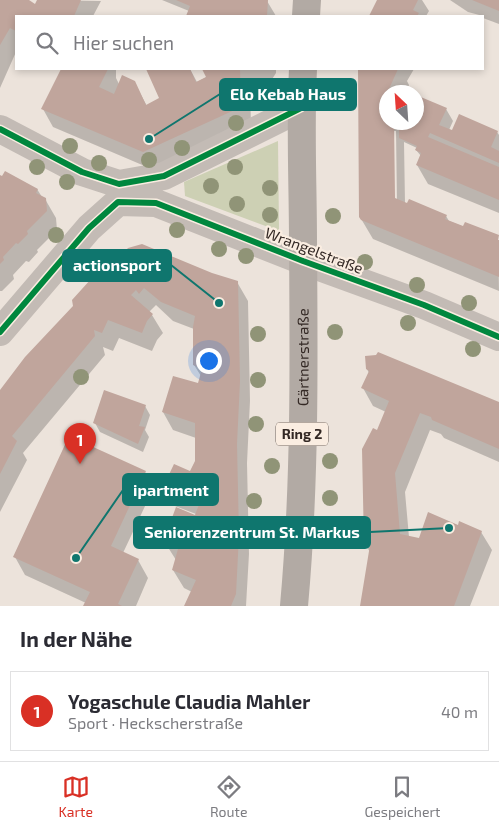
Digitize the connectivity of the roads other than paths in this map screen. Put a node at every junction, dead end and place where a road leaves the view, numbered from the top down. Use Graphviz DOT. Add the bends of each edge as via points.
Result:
graph roads {
  1 [pos="307,0"];
  2 [pos="306,15"];
  3 [pos="303,70"];
  4 [pos="301,108"];
  5 [pos="0,129"];
  6 [pos="119,193"];
  7 [pos="303,261"];
  8 [pos="0,332"];
  9 [pos="499,337"];
  10 [pos="294,606"];
  1 -- 2 [label="main road"];
  3 -- 4 [label="main road, Gärtnerstraße / Ring 2"];
  4 -- 6 [label="street" via="164,176"];
  4 -- 7 [label="main road, Gärtnerstraße / Ring 2"];
  5 -- 6 [label="street, Wrangelstraße"];
  6 -- 7 [label="street, Wrangelstraße" via="156,203"];
  6 -- 8 [label="street"];
  7 -- 9 [label="street, Wrangelstraße" via="424,305"];
  7 -- 10 [label="main road, Gärtnerstraße / Ring 2" via="302,465"];
}
